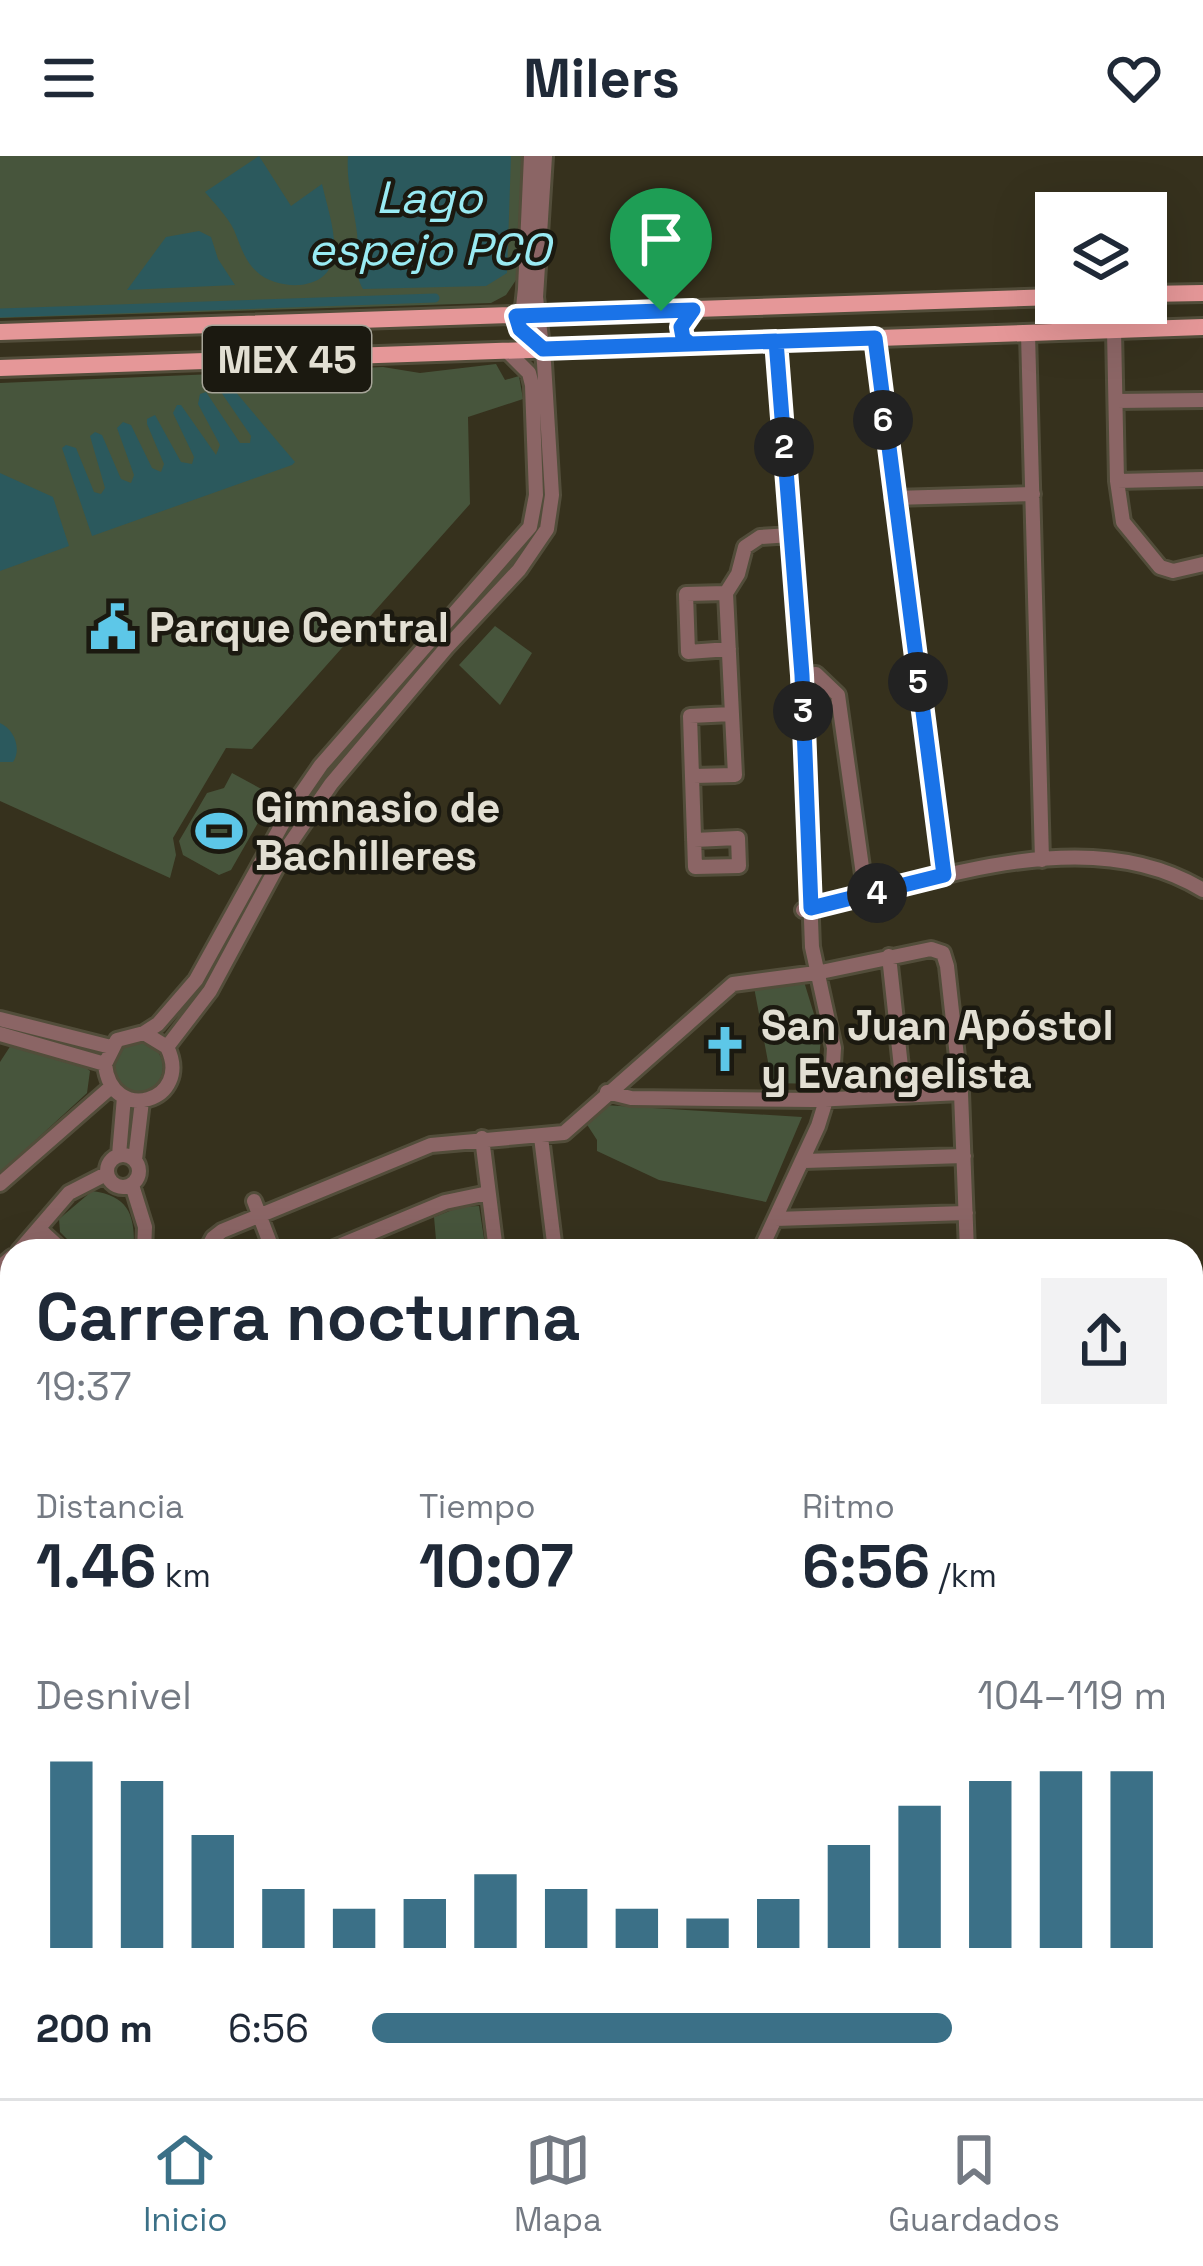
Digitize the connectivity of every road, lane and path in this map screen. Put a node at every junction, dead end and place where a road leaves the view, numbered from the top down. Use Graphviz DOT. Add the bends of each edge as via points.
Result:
graph roads {
  1 [pos="531,156"];
  2 [pos="544,156"];
  3 [pos="1203,293"];
  4 [pos="1167,294"];
  5 [pos="1035,298"];
  6 [pos="920,302"];
  7 [pos="693,310"];
  8 [pos="539,315"];
  9 [pos="516,316"];
  10 [pos="1203,328"];
  11 [pos="1114,330"];
  12 [pos="81,331"];
  13 [pos="0,332"];
  14 [pos="1028,334"];
  15 [pos="913,337"];
  16 [pos="875,338"];
  17 [pos="776,341"];
  18 [pos="690,344"];
  19 [pos="543,349"];
  20 [pos="507,351"];
  21 [pos="66,366"];
  22 [pos="0,368"];
  23 [pos="1203,400"];
  24 [pos="1116,401"];
  25 [pos="1203,478"];
  26 [pos="1117,481"];
  27 [pos="1033,494"];
  28 [pos="893,498"];
  29 [pos="792,539"];
  30 [pos="1203,564"];
  31 [pos="727,593"];
  32 [pos="729,650"];
  33 [pos="802,675"];
  34 [pos="732,714"];
  35 [pos="366,715"];
  36 [pos="379,728"];
  37 [pos="693,776"];
  38 [pos="694,840"];
  39 [pos="1042,860"];
  40 [pos="944,875"];
  41 [pos="1203,890"];
  42 [pos="866,896"];
  43 [pos="807,909"];
  44 [pos="889,956"];
  45 [pos="816,973"];
  46 [pos="0,1019"];
  47 [pos="143,1033"];
  48 [pos="0,1034"];
  49 [pos="111,1047"];
  50 [pos="166,1047"];
  51 [pos="105,1064"];
  52 [pos="111,1087"];
  53 [pos="607,1092"];
  54 [pos="961,1094"];
  55 [pos="904,1095"];
  56 [pos="124,1097"];
  57 [pos="827,1100"];
  58 [pos="142,1101"];
  59 [pos="130,1121"];
  60 [pos="541,1136"];
  61 [pos="482,1138"];
  62 [pos="118,1155"];
  63 [pos="964,1156"];
  64 [pos="135,1160"];
  65 [pos="804,1161"];
  66 [pos="106,1174"];
  67 [pos="0,1184"];
  68 [pos="132,1185"];
  69 [pos="488,1193"];
  70 [pos="254,1201"];
  71 [pos="966,1214"];
  72 [pos="261,1216"];
  73 [pos="775,1219"];
  74 [pos="39,1229"];
  75 [pos="378,1230"];
  76 [pos="30,1239"];
  77 [pos="50,1239"];
  78 [pos="144,1239"];
  79 [pos="215,1239"];
  80 [pos="270,1239"];
  81 [pos="357,1239"];
  82 [pos="379,1239"];
  83 [pos="494,1239"];
  84 [pos="554,1239"];
  85 [pos="766,1239"];
  86 [pos="967,1239"];
  1 -- 9 [label="street" via="524,307"];
  2 -- 8 [label="street"];
  3 -- 4 [label="main road"];
  5 -- 6 [label="main road, MEX 45"];
  6 -- 7 [label="main road, MEX 45"];
  6 -- 15 [label="main road" via="923,324"];
  7 -- 8 [label="main road, MEX 45"];
  7 -- 18 [label="main road" via="681,327"];
  8 -- 9 [label="main road, MEX 45"];
  8 -- 19 [label="street"];
  9 -- 12 [label="main road, MEX 45"];
  9 -- 19 [label="street"];
  10 -- 11 [label="main road, MEX 45"];
  11 -- 14 [label="main road, MEX 45"];
  11 -- 24 [label="street"];
  12 -- 13 [label="main road, MEX 45"];
  12 -- 21 [label="main road" via="64,344"];
  14 -- 15 [label="main road, MEX 45"];
  14 -- 27 [label="street"];
  15 -- 16 [label="main road, MEX 45"];
  16 -- 17 [label="main road, MEX 45"];
  16 -- 28 [label="street"];
  17 -- 18 [label="main road, MEX 45"];
  17 -- 29 [label="street"];
  18 -- 19 [label="main road, MEX 45"];
  19 -- 20 [label="main road, MEX 45"];
  19 -- 36 [label="street" via="547,530"];
  20 -- 21 [label="main road, MEX 45"];
  20 -- 35 [label="street" via="532,385 530,527"];
  21 -- 22 [label="main road, MEX 45"];
  23 -- 24 [label="street"];
  24 -- 26 [label="street"];
  25 -- 26 [label="street"];
  26 -- 30 [label="street" via="1123,522 1155,563 1173,571"];
  27 -- 28 [label="street"];
  27 -- 39 [label="street"];
  28 -- 40 [label="street"];
  29 -- 31 [label="street" via="751,541"];
  29 -- 33 [label="street"];
  31 -- 32 [label="street"];
  31 -- 32 [label="street" via="686,594 688,652"];
  32 -- 34 [label="street"];
  33 -- 42 [label="street" via="816,674 838,695"];
  33 -- 43 [label="street"];
  34 -- 37 [label="street" via="690,716"];
  34 -- 37 [label="street" via="735,775"];
  35 -- 36 [label="street"];
  35 -- 47 [label="street" via="302,789 196,980"];
  36 -- 50 [label="street" via="287,848 216,981"];
  37 -- 38 [label="street"];
  38 -- 38 [label="street" via="738,838 739,866 695,867"];
  39 -- 40 [label="street"];
  39 -- 41 [label="street" via="1141,862"];
  40 -- 42 [label="street"];
  42 -- 43 [label="street"];
  43 -- 45 [label="street"];
  44 -- 45 [label="street"];
  44 -- 54 [label="street" via="943,953"];
  44 -- 55 [label="street"];
  45 -- 53 [label="street" via="733,984"];
  45 -- 57 [label="street" via="834,1048"];
  46 -- 49 [label="street"];
  47 -- 49 [label="street"];
  47 -- 50 [label="street"];
  48 -- 51 [label="street"];
  49 -- 51 [label="street"];
  50 -- 58 [label="street" via="172,1076"];
  51 -- 52 [label="street"];
  52 -- 56 [label="street"];
  52 -- 67 [label="street"];
  53 -- 57 [label="street"];
  53 -- 60 [label="street" via="564,1132"];
  54 -- 55 [label="street"];
  54 -- 63 [label="street"];
  55 -- 57 [label="street"];
  56 -- 58 [label="street"];
  56 -- 59 [label="street"];
  57 -- 65 [label="street"];
  58 -- 59 [label="street"];
  59 -- 62 [label="street"];
  59 -- 64 [label="street"];
  60 -- 61 [label="street"];
  60 -- 84 [label="street"];
  61 -- 69 [label="street"];
  61 -- 72 [label="street" via="431,1145"];
  62 -- 64 [label="street"];
  62 -- 66 [label="street"];
  63 -- 65 [label="street"];
  63 -- 71 [label="street"];
  64 -- 68 [label="street"];
  65 -- 73 [label="street"];
  66 -- 68 [label="street" via="116,1186"];
  66 -- 74 [label="street" via="69,1192"];
  68 -- 78 [label="street"];
  69 -- 75 [label="street"];
  69 -- 83 [label="street"];
  70 -- 72 [label="street"];
  71 -- 73 [label="street"];
  71 -- 86 [label="street"];
  72 -- 79 [label="street"];
  72 -- 80 [label="street"];
  73 -- 85 [label="street"];
  74 -- 76 [label="street"];
  74 -- 77 [label="street"];
  75 -- 81 [label="street"];
  75 -- 82 [label="street"];
}
